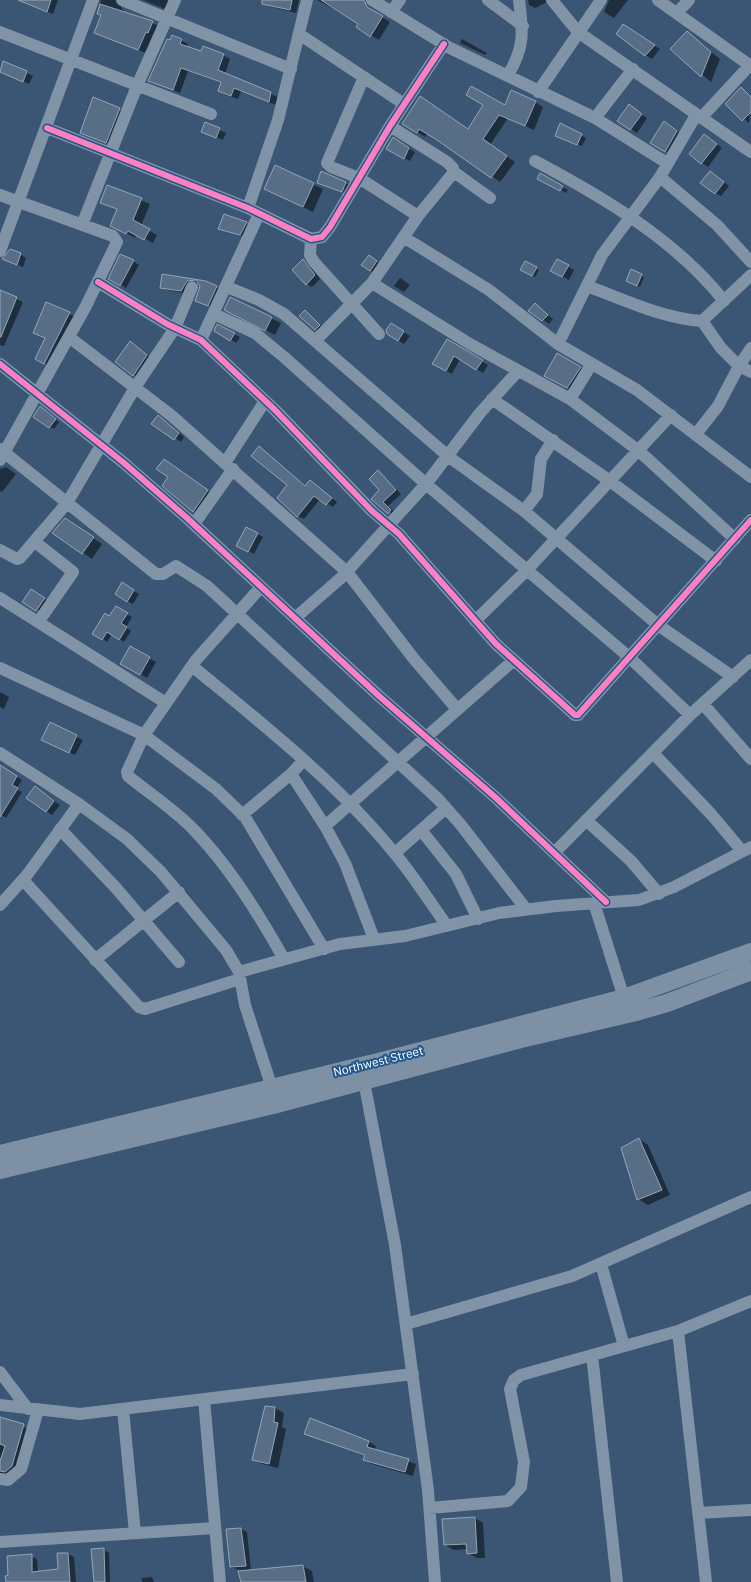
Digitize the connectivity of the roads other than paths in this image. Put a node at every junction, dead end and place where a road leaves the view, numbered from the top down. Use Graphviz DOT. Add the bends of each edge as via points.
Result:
graph roads {
  1 [pos="93,0"];
  2 [pos="122,0"];
  3 [pos="175,0"];
  4 [pos="307,0"];
  5 [pos="372,0"];
  6 [pos="400,0"];
  7 [pos="488,0"];
  8 [pos="519,0"];
  9 [pos="552,0"];
  10 [pos="601,0"];
  11 [pos="658,0"];
  12 [pos="689,0"];
  13 [pos="391,12"];
  14 [pos="677,13"];
  15 [pos="168,17"];
  16 [pos="523,26"];
  17 [pos="0,32"];
  18 [pos="578,32"];
  19 [pos="299,34"];
  20 [pos="444,44"];
  21 [pos="71,60"];
  22 [pos="751,66"];
  23 [pos="291,68"];
  24 [pos="633,70"];
  25 [pos="508,75"];
  26 [pos="364,77"];
  27 [pos="137,86"];
  28 [pos="538,92"];
  29 [pos="404,104"];
  30 [pos="211,114"];
  31 [pos="698,116"];
  32 [pos="595,118"];
  33 [pos="390,126"];
  34 [pos="47,128"];
  35 [pos="751,152"];
  36 [pos="112,153"];
  37 [pos="535,161"];
  38 [pos="667,163"];
  39 [pos="454,172"];
  40 [pos="660,177"];
  41 [pos="359,178"];
  42 [pos="0,195"];
  43 [pos="490,198"];
  44 [pos="19,201"];
  45 [pos="253,211"];
  46 [pos="418,216"];
  47 [pos="628,217"];
  48 [pos="82,224"];
  49 [pos="405,238"];
  50 [pos="311,239"];
  51 [pos="0,251"];
  52 [pos="751,262"];
  53 [pos="751,275"];
  54 [pos="98,282"];
  55 [pos="372,283"];
  56 [pos="587,286"];
  57 [pos="192,287"];
  58 [pos="227,287"];
  59 [pos="724,301"];
  60 [pos="350,305"];
  61 [pos="214,314"];
  62 [pos="702,321"];
  63 [pos="175,328"];
  64 [pos="379,334"];
  65 [pos="69,337"];
  66 [pos="201,340"];
  67 [pos="315,341"];
  68 [pos="558,344"];
  69 [pos="751,348"];
  70 [pos="0,364"];
  71 [pos="591,365"];
  72 [pos="739,366"];
  73 [pos="518,371"];
  74 [pos="751,372"];
  75 [pos="136,386"];
  76 [pos="38,393"];
  77 [pos="492,399"];
  78 [pos="570,399"];
  79 [pos="266,401"];
  80 [pos="671,415"];
  81 [pos="696,434"];
  82 [pos="553,440"];
  83 [pos="102,446"];
  84 [pos="639,451"];
  85 [pos="2,454"];
  86 [pos="449,457"];
  87 [pos="229,466"];
  88 [pos="751,477"];
  89 [pos="610,481"];
  90 [pos="426,484"];
  91 [pos="67,503"];
  92 [pos="524,510"];
  93 [pos="751,520"];
  94 [pos="194,524"];
  95 [pos="389,525"];
  96 [pos="557,538"];
  97 [pos="736,539"];
  98 [pos="35,542"];
  99 [pos="0,550"];
  100 [pos="716,561"];
  101 [pos="528,568"];
  102 [pos="347,572"];
  103 [pos="262,587"];
  104 [pos="0,598"];
  105 [pos="238,614"];
  106 [pos="295,618"];
  107 [pos="475,621"];
  108 [pos="39,622"];
  109 [pos="658,625"];
  110 [pos="629,657"];
  111 [pos="514,660"];
  112 [pos="751,660"];
  113 [pos="192,666"];
  114 [pos="0,668"];
  115 [pos="733,678"];
  116 [pos="166,703"];
  117 [pos="703,704"];
  118 [pos="457,709"];
  119 [pos="690,715"];
  120 [pos="144,735"];
  121 [pos="426,736"];
  122 [pos="0,753"];
  123 [pos="652,753"];
  124 [pos="751,759"];
  125 [pos="304,760"];
  126 [pos="397,761"];
  127 [pos="291,774"];
  128 [pos="79,804"];
  129 [pos="349,804"];
  130 [pos="446,808"];
  131 [pos="242,815"];
  132 [pos="586,820"];
  133 [pos="325,826"];
  134 [pos="60,830"];
  135 [pos="421,830"];
  136 [pos="747,849"];
  137 [pos="395,853"];
  138 [pos="554,854"];
  139 [pos="23,880"];
  140 [pos="179,892"];
  141 [pos="659,894"];
  142 [pos="600,903"];
  143 [pos="0,905"];
  144 [pos="526,910"];
  145 [pos="478,919"];
  146 [pos="144,920"];
  147 [pos="447,926"];
  148 [pos="374,939"];
  149 [pos="324,949"];
  150 [pos="751,952"];
  151 [pos="95,960"];
  152 [pos="284,960"];
  153 [pos="179,962"];
  154 [pos="751,972"];
  155 [pos="239,975"];
  156 [pos="624,998"];
  157 [pos="364,1081"];
  158 [pos="272,1088"];
  159 [pos="0,1154"];
  160 [pos="0,1170"];
  161 [pos="751,1197"];
  162 [pos="601,1264"];
  163 [pos="751,1301"];
  164 [pos="406,1324"];
  165 [pos="678,1331"];
  166 [pos="624,1346"];
  167 [pos="592,1355"];
  168 [pos="0,1372"];
  169 [pos="413,1374"];
  170 [pos="204,1399"];
  171 [pos="0,1405"];
  172 [pos="33,1409"];
  173 [pos="123,1409"];
  174 [pos="0,1479"];
  175 [pos="430,1508"];
  176 [pos="751,1510"];
  177 [pos="698,1513"];
  178 [pos="215,1528"];
  179 [pos="135,1533"];
  180 [pos="0,1542"];
  181 [pos="220,1582"];
  182 [pos="435,1582"];
  183 [pos="617,1582"];
  184 [pos="706,1582"];
  1 -- 21 [label="street"];
  2 -- 15 [label="street"];
  3 -- 15 [label="street"];
  4 -- 19 [label="street"];
  5 -- 13 [label="street"];
  6 -- 13 [label="street"];
  7 -- 16 [label="street"];
  8 -- 16 [label="street"];
  9 -- 18 [label="street"];
  10 -- 18 [label="street"];
  11 -- 14 [label="street"];
  12 -- 14 [label="street"];
  13 -- 20 [label="street"];
  14 -- 22 [label="street"];
  15 -- 23 [label="street"];
  15 -- 27 [label="street"];
  16 -- 25 [label="street" via="522,49"];
  17 -- 21 [label="street"];
  18 -- 24 [label="street"];
  18 -- 28 [label="street"];
  19 -- 23 [label="street"];
  19 -- 26 [label="street"];
  20 -- 25 [label="street"];
  20 -- 29 [label="street"];
  21 -- 27 [label="street"];
  21 -- 34 [label="street"];
  22 -- 31 [label="street"];
  23 -- 45 [label="street"];
  24 -- 31 [label="street"];
  24 -- 32 [label="street"];
  25 -- 28 [label="street"];
  26 -- 29 [label="street"];
  26 -- 41 [label="street" via="328,163"];
  27 -- 30 [label="street"];
  27 -- 36 [label="street"];
  28 -- 32 [label="street"];
  29 -- 33 [label="street"];
  31 -- 35 [label="street"];
  31 -- 38 [label="street"];
  32 -- 38 [label="street"];
  33 -- 39 [label="street" via="447,162"];
  33 -- 41 [label="street"];
  34 -- 36 [label="street"];
  34 -- 44 [label="street"];
  36 -- 45 [label="street"];
  36 -- 48 [label="street"];
  37 -- 47 [label="street"];
  38 -- 40 [label="street"];
  39 -- 43 [label="street"];
  39 -- 46 [label="street"];
  40 -- 47 [label="street"];
  40 -- 52 [label="street" via="717,225"];
  41 -- 46 [label="street"];
  41 -- 50 [label="street" via="330,227 322,237"];
  42 -- 44 [label="street"];
  44 -- 48 [label="street"];
  44 -- 51 [label="street"];
  45 -- 50 [label="street"];
  45 -- 58 [label="street"];
  46 -- 49 [label="street"];
  47 -- 56 [label="street" via="602,255"];
  47 -- 59 [label="street" via="684,258"];
  48 -- 54 [label="street" via="116,240"];
  49 -- 55 [label="street"];
  49 -- 68 [label="street" via="489,290"];
  50 -- 60 [label="street" via="310,255 314,262"];
  53 -- 59 [label="street"];
  54 -- 63 [label="street"];
  54 -- 65 [label="street"];
  55 -- 60 [label="street"];
  55 -- 73 [label="street"];
  56 -- 62 [label="street" via="656,313"];
  56 -- 68 [label="street"];
  57 -- 63 [label="street"];
  58 -- 61 [label="street"];
  58 -- 67 [label="street" via="284,314"];
  59 -- 62 [label="street"];
  60 -- 64 [label="street"];
  60 -- 67 [label="street"];
  61 -- 66 [label="street"];
  61 -- 90 [label="street" via="262,338"];
  62 -- 72 [label="street"];
  63 -- 66 [label="street"];
  63 -- 75 [label="street"];
  65 -- 75 [label="street"];
  65 -- 76 [label="street"];
  66 -- 79 [label="street"];
  67 -- 86 [label="street"];
  68 -- 71 [label="street"];
  69 -- 72 [label="street"];
  70 -- 76 [label="street"];
  71 -- 78 [label="street"];
  71 -- 80 [label="street" via="637,390"];
  72 -- 74 [label="street"];
  72 -- 81 [label="street" via="723,397"];
  73 -- 77 [label="street"];
  73 -- 78 [label="street"];
  75 -- 83 [label="street"];
  75 -- 87 [label="street"];
  76 -- 83 [label="street"];
  76 -- 85 [label="street"];
  77 -- 82 [label="street"];
  77 -- 86 [label="street"];
  78 -- 84 [label="street"];
  79 -- 87 [label="street"];
  79 -- 95 [label="street"];
  80 -- 81 [label="street"];
  80 -- 84 [label="street"];
  81 -- 88 [label="street"];
  82 -- 89 [label="street"];
  82 -- 92 [label="street" via="541,459 537,494"];
  83 -- 91 [label="street"];
  83 -- 94 [label="street"];
  84 -- 89 [label="street"];
  84 -- 97 [label="street"];
  85 -- 91 [label="street"];
  86 -- 90 [label="street"];
  86 -- 92 [label="street"];
  87 -- 94 [label="street"];
  87 -- 102 [label="street"];
  89 -- 96 [label="street"];
  89 -- 100 [label="street"];
  90 -- 95 [label="street"];
  90 -- 101 [label="street"];
  91 -- 98 [label="street"];
  91 -- 105 [label="street" via="156,574 163,574 176,566 183,568"];
  92 -- 96 [label="street"];
  93 -- 97 [label="street"];
  94 -- 103 [label="street"];
  95 -- 102 [label="street"];
  95 -- 107 [label="street"];
  96 -- 101 [label="street"];
  96 -- 109 [label="street"];
  97 -- 100 [label="street"];
  98 -- 99 [label="street" via="17,559"];
  98 -- 108 [label="street" via="73,572"];
  100 -- 109 [label="street"];
  101 -- 107 [label="street"];
  101 -- 110 [label="street"];
  102 -- 106 [label="street"];
  102 -- 118 [label="street"];
  103 -- 105 [label="street"];
  103 -- 106 [label="street"];
  104 -- 108 [label="street"];
  105 -- 113 [label="street"];
  105 -- 126 [label="street"];
  106 -- 121 [label="street"];
  107 -- 111 [label="street"];
  108 -- 116 [label="street"];
  109 -- 110 [label="street"];
  109 -- 115 [label="street"];
  110 -- 111 [label="street" via="578,715"];
  110 -- 119 [label="street"];
  111 -- 118 [label="street"];
  112 -- 115 [label="street"];
  113 -- 116 [label="street"];
  113 -- 125 [label="street"];
  114 -- 120 [label="street"];
  115 -- 117 [label="street"];
  116 -- 120 [label="street"];
  117 -- 119 [label="street"];
  117 -- 124 [label="street"];
  118 -- 121 [label="street"];
  119 -- 123 [label="street"];
  120 -- 131 [label="street" via="216,789"];
  120 -- 152 [label="street" via="127,768 128,776 186,822 209,847 264,922"];
  121 -- 126 [label="street"];
  121 -- 138 [label="street"];
  122 -- 128 [label="street"];
  123 -- 132 [label="street"];
  123 -- 136 [label="street"];
  125 -- 127 [label="street"];
  125 -- 129 [label="street"];
  126 -- 129 [label="street"];
  126 -- 130 [label="street"];
  127 -- 131 [label="street"];
  127 -- 133 [label="street"];
  128 -- 134 [label="street"];
  128 -- 140 [label="street" via="127,839"];
  129 -- 133 [label="street"];
  129 -- 137 [label="street"];
  130 -- 135 [label="street"];
  130 -- 144 [label="street"];
  131 -- 149 [label="street"];
  132 -- 138 [label="street"];
  132 -- 141 [label="street"];
  133 -- 148 [label="street" via="345,863"];
  134 -- 139 [label="street"];
  134 -- 146 [label="street"];
  135 -- 137 [label="street"];
  135 -- 145 [label="street" via="456,874"];
  136 -- 141 [label="street"];
  137 -- 147 [label="street"];
  138 -- 142 [label="street"];
  139 -- 143 [label="street"];
  139 -- 151 [label="street"];
  140 -- 146 [label="street"];
  140 -- 155 [label="street" via="226,950"];
  141 -- 142 [label="street" via="639,900"];
  142 -- 144 [label="street"];
  142 -- 156 [label="street"];
  144 -- 145 [label="street"];
  145 -- 147 [label="street"];
  146 -- 151 [label="street"];
  146 -- 153 [label="street"];
  147 -- 148 [label="street"];
  148 -- 149 [label="street"];
  149 -- 152 [label="street"];
  150 -- 156 [label="main road, Northwest Street"];
  151 -- 155 [label="street" via="134,1002 145,1009"];
  152 -- 155 [label="street"];
  154 -- 157 [label="main road, Northwest Street" via="667,1003"];
  155 -- 158 [label="street"];
  156 -- 158 [label="main road, Northwest Street"];
  157 -- 160 [label="main road, Northwest Street"];
  157 -- 164 [label="street" via="395,1245"];
  158 -- 159 [label="main road, Northwest Street"];
  161 -- 162 [label="street"];
  162 -- 164 [label="street" via="572,1276"];
  162 -- 166 [label="street"];
  163 -- 165 [label="street"];
  164 -- 169 [label="street"];
  165 -- 166 [label="street"];
  165 -- 177 [label="street"];
  166 -- 167 [label="street"];
  167 -- 175 [label="street" via="521,1375 514,1380 510,1389 524,1462 521,1487 508,1501"];
  167 -- 183 [label="street"];
  168 -- 172 [label="street"];
  169 -- 170 [label="street"];
  169 -- 175 [label="street"];
  170 -- 173 [label="street"];
  170 -- 178 [label="street"];
  171 -- 172 [label="street"];
  172 -- 173 [label="street" via="80,1414"];
  172 -- 174 [label="street" via="20,1468 8,1480"];
  173 -- 179 [label="street"];
  175 -- 182 [label="street"];
  176 -- 177 [label="street"];
  177 -- 184 [label="street"];
  178 -- 179 [label="street"];
  178 -- 181 [label="street"];
  179 -- 180 [label="street"];
}
